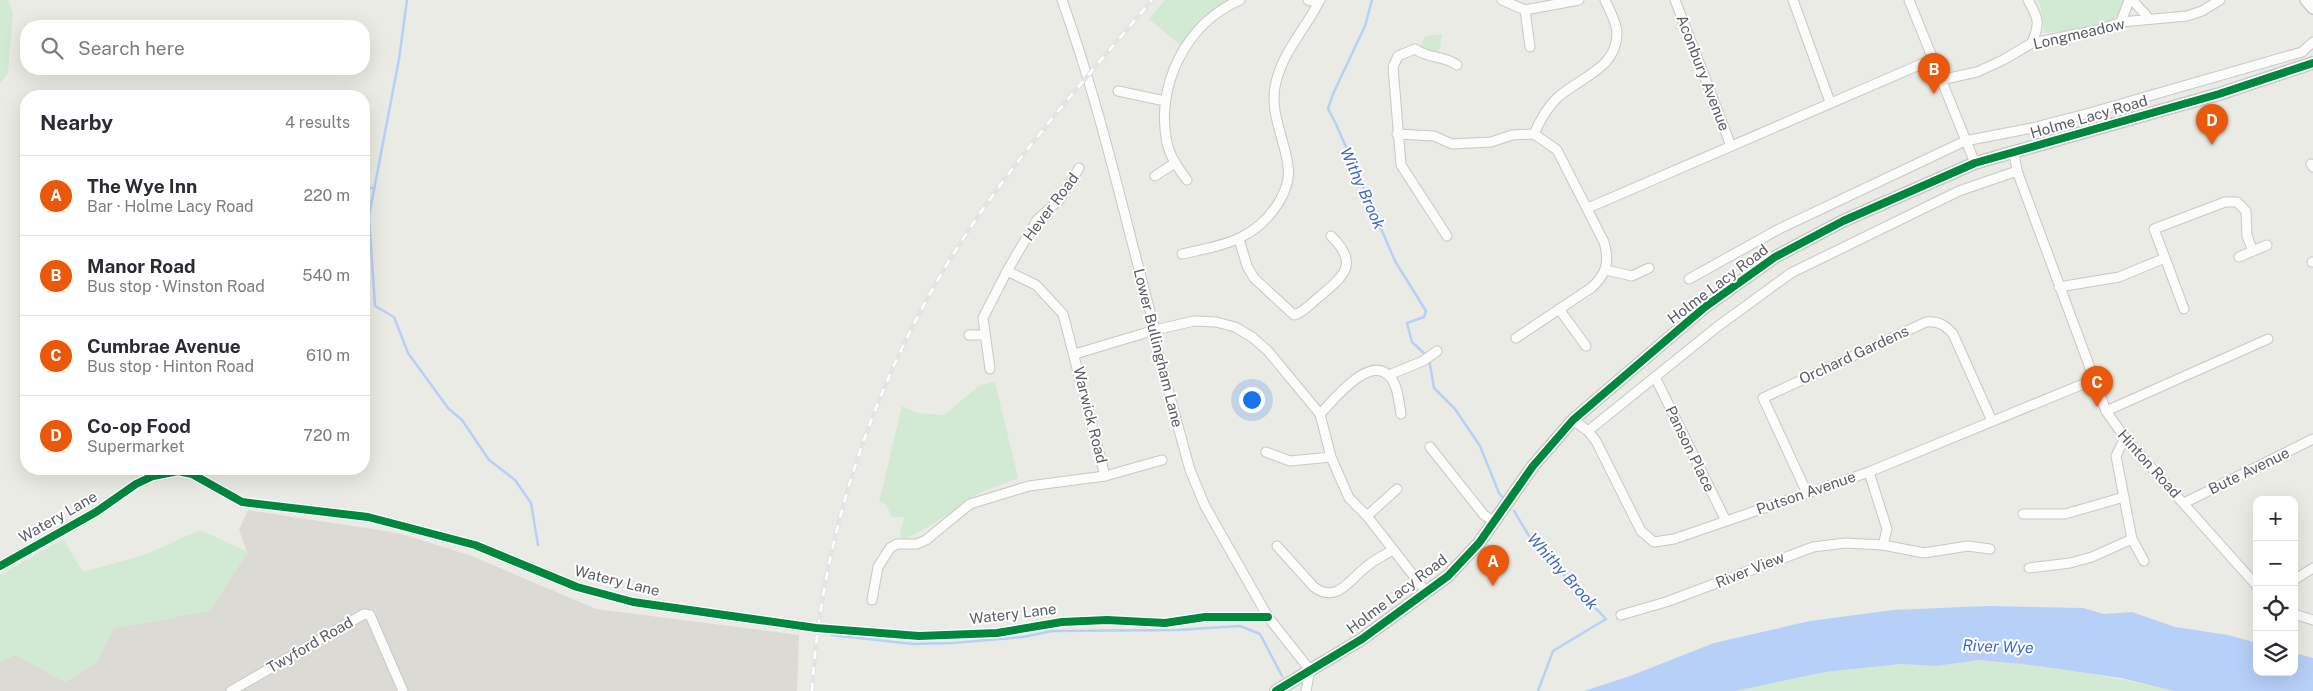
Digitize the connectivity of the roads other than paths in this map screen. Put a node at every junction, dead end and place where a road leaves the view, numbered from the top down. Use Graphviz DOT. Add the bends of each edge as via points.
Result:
graph roads {
  1 [pos="1062,0"];
  2 [pos="1240,0"];
  3 [pos="1308,0"];
  4 [pos="1502,0"];
  5 [pos="1579,0"];
  6 [pos="1605,0"];
  7 [pos="1676,0"];
  8 [pos="1793,0"];
  9 [pos="1909,0"];
  10 [pos="2028,0"];
  11 [pos="2128,0"];
  12 [pos="2132,0"];
  13 [pos="2220,0"];
  14 [pos="2306,0"];
  15 [pos="1319,2"];
  16 [pos="2313,8"];
  17 [pos="1525,10"];
  18 [pos="2147,20"];
  19 [pos="2121,22"];
  20 [pos="2313,42"];
  21 [pos="2032,43"];
  22 [pos="1530,47"];
  23 [pos="1933,59"];
  24 [pos="2313,63"];
  25 [pos="1457,66"];
  26 [pos="1940,80"];
  27 [pos="1118,91"];
  28 [pos="1166,100"];
  29 [pos="1830,102"];
  30 [pos="1396,134"];
  31 [pos="1534,134"];
  32 [pos="1965,141"];
  33 [pos="1731,146"];
  34 [pos="2014,152"];
  35 [pos="1175,163"];
  36 [pos="1975,163"];
  37 [pos="1079,168"];
  38 [pos="2017,171"];
  39 [pos="1155,176"];
  40 [pos="1187,180"];
  41 [pos="1588,208"];
  42 [pos="1331,236"];
  43 [pos="1447,236"];
  44 [pos="1239,239"];
  45 [pos="2267,245"];
  46 [pos="2253,251"];
  47 [pos="1182,254"];
  48 [pos="2239,257"];
  49 [pos="2165,258"];
  50 [pos="1649,268"];
  51 [pos="1606,270"];
  52 [pos="1007,271"];
  53 [pos="1689,279"];
  54 [pos="2059,287"];
  55 [pos="1559,308"];
  56 [pos="2184,309"];
  57 [pos="1154,330"];
  58 [pos="969,334"];
  59 [pos="985,335"];
  60 [pos="1516,338"];
  61 [pos="2268,339"];
  62 [pos="1156,346"];
  63 [pos="1586,346"];
  64 [pos="1437,351"];
  65 [pos="1074,354"];
  66 [pos="990,369"];
  67 [pos="1389,376"];
  68 [pos="1655,377"];
  69 [pos="2093,380"];
  70 [pos="2106,411"];
  71 [pos="1320,414"];
  72 [pos="1401,414"];
  73 [pos="1573,420"];
  74 [pos="1992,421"];
  75 [pos="1588,432"];
  76 [pos="2125,438"];
  77 [pos="2313,439"];
  78 [pos="1430,447"];
  79 [pos="1266,452"];
  80 [pos="1332,457"];
  81 [pos="1162,460"];
  82 [pos="1869,472"];
  83 [pos="158,475"];
  84 [pos="194,475"];
  85 [pos="1105,476"];
  86 [pos="1397,489"];
  87 [pos="1807,493"];
  88 [pos="2124,497"];
  89 [pos="2184,503"];
  90 [pos="2023,514"];
  91 [pos="1366,516"];
  92 [pos="1726,521"];
  93 [pos="1495,522"];
  94 [pos="2132,538"];
  95 [pos="1883,545"];
  96 [pos="1277,546"];
  97 [pos="1990,549"];
  98 [pos="1393,550"];
  99 [pos="2144,561"];
  100 [pos="0,566"];
  101 [pos="2029,568"];
  102 [pos="2313,568"];
  103 [pos="2298,577"];
  104 [pos="2253,581"];
  105 [pos="1427,593"];
  106 [pos="872,600"];
  107 [pos="1622,615"];
  108 [pos="2298,615"];
  109 [pos="1268,617"];
  110 [pos="2313,620"];
  111 [pos="1310,670"];
  112 [pos="231,691"];
  113 [pos="403,691"];
  114 [pos="1276,691"];
  115 [pos="1306,691"];
  1 -- 57 [label="street, Lower Bullingham Lane" via="1111,157"];
  2 -- 28 [label="street" via="1214,16 1189,40 1179,56"];
  3 -- 15 [label="street"];
  4 -- 17 [label="street"];
  5 -- 17 [label="street"];
  6 -- 31 [label="street" via="1618,31 1614,52 1602,67 1558,97 1542,115"];
  7 -- 33 [label="street, Aconbury Avenue"];
  8 -- 29 [label="street"];
  9 -- 23 [label="street"];
  10 -- 21 [label="street" via="2038,17"];
  11 -- 19 [label="street"];
  12 -- 18 [label="street"];
  13 -- 18 [label="street, Longmeadow" via="2202,12"];
  14 -- 16 [label="street"];
  15 -- 44 [label="street" via="1284,60 1274,89 1274,108 1288,167 1282,198 1260,226"];
  17 -- 22 [label="street"];
  18 -- 19 [label="street, Longmeadow"];
  19 -- 21 [label="street, Longmeadow"];
  20 -- 32 [label="street, Holme Lacy Road" via="2302,52 2086,114"];
  21 -- 26 [label="street, Longmeadow" via="1977,72"];
  23 -- 26 [label="street"];
  23 -- 29 [label="street"];
  24 -- 34 [label="street, Holme Lacy Road" via="2219,94"];
  25 -- 30 [label="street" via="1449,60 1426,56 1415,49 1398,56 1393,67"];
  26 -- 32 [label="street"];
  27 -- 28 [label="street"];
  28 -- 35 [label="street" via="1167,144"];
  29 -- 33 [label="street"];
  30 -- 31 [label="street" via="1434,136 1452,144 1491,142 1512,135"];
  30 -- 43 [label="street" via="1401,165"];
  31 -- 41 [label="street" via="1557,150"];
  32 -- 36 [label="street"];
  32 -- 53 [label="street, Holme Lacy Road" via="1779,229"];
  33 -- 41 [label="street"];
  34 -- 36 [label="street, Holme Lacy Road"];
  34 -- 38 [label="street, Hinton Road"];
  35 -- 39 [label="street"];
  35 -- 40 [label="street"];
  36 -- 73 [label="street, Holme Lacy Road" via="1843,221 1775,257 1705,308"];
  37 -- 52 [label="street, Hever Road" via="1060,199 1037,220"];
  38 -- 54 [label="street, Hinton Road"];
  38 -- 68 [label="street" via="1960,191 1791,273"];
  41 -- 51 [label="street" via="1609,256"];
  42 -- 44 [label="street" via="1344,249 1348,261 1345,272 1294,315 1254,278"];
  44 -- 47 [label="street"];
  45 -- 46 [label="street"];
  46 -- 48 [label="street"];
  46 -- 49 [label="street" via="2247,236 2246,211 2237,202 2225,202 2154,229"];
  49 -- 54 [label="street" via="2119,277"];
  49 -- 56 [label="street"];
  50 -- 51 [label="street" via="1632,276"];
  51 -- 55 [label="street" via="1600,280"];
  52 -- 59 [label="street, Hever Road" via="983,318"];
  52 -- 65 [label="street" via="1036,284 1063,314"];
  54 -- 69 [label="street, Hinton Road"];
  55 -- 60 [label="street"];
  55 -- 63 [label="street"];
  57 -- 65 [label="street"];
  57 -- 71 [label="street" via="1194,321 1235,327 1268,351"];
  58 -- 59 [label="street"];
  59 -- 66 [label="street, Hever Road"];
  61 -- 70 [label="street"];
  62 -- 109 [label="street, Lower Bullingham Lane" via="1197,488"];
  64 -- 67 [label="street"];
  65 -- 85 [label="street, Warwick Road"];
  67 -- 71 [label="street" via="1373,369 1362,374"];
  67 -- 72 [label="street" via="1396,388"];
  68 -- 75 [label="street"];
  68 -- 92 [label="street, Panson Place"];
  69 -- 70 [label="street, Hinton Road"];
  69 -- 74 [label="street, Putson Avenue"];
  70 -- 76 [label="street, Hinton Road"];
  71 -- 80 [label="street"];
  73 -- 75 [label="street, Putson Avenue"];
  73 -- 93 [label="street, Holme Lacy Road" via="1533,466"];
  74 -- 82 [label="street, Putson Avenue"];
  74 -- 87 [label="street, Orchard Gardens" via="1953,334 1946,325 1926,322 1762,398"];
  75 -- 92 [label="street, Putson Avenue" via="1646,538 1654,542 1663,541"];
  76 -- 88 [label="street" via="2116,456"];
  76 -- 89 [label="street, Hinton Road"];
  77 -- 89 [label="street, Bute Avenue"];
  78 -- 93 [label="street" via="1484,515"];
  79 -- 80 [label="street" via="1290,461"];
  80 -- 91 [label="street" via="1349,498"];
  81 -- 85 [label="street, Warwick Road"];
  82 -- 87 [label="street, Putson Avenue"];
  82 -- 95 [label="street" via="1887,529"];
  83 -- 100 [label="street, Watery Lane" via="136,484 96,512"];
  84 -- 109 [label="street, Watery Lane" via="242,502 368,517 475,545 577,587 633,602 816,628 919,636 997,632 1062,622 1164,623 1206,618"];
  85 -- 106 [label="street, Warwick Road" via="1029,486 970,504 926,540 890,548 878,567"];
  86 -- 91 [label="street"];
  87 -- 92 [label="street, Putson Avenue"];
  88 -- 90 [label="street" via="2065,514"];
  88 -- 94 [label="street"];
  89 -- 104 [label="street, Hinton Road"];
  91 -- 98 [label="street"];
  93 -- 105 [label="street, Holme Lacy Road" via="1468,556"];
  94 -- 99 [label="street"];
  94 -- 101 [label="street" via="2092,557"];
  95 -- 97 [label="street, River View" via="1924,553 1968,546"];
  95 -- 107 [label="street, River View" via="1845,543 1792,552 1666,602"];
  96 -- 98 [label="street" via="1314,587 1332,594 1341,591 1371,562"];
  98 -- 105 [label="street"];
  102 -- 103 [label="street"];
  105 -- 111 [label="street, Holme Lacy Road" via="1362,639"];
  108 -- 110 [label="street"];
  109 -- 111 [label="street, Lower Bullingham Lane"];
  111 -- 114 [label="street, Holme Lacy Road"];
  111 -- 115 [label="street"];
  112 -- 113 [label="street, Twyford Road" via="364,614 370,615"];
}
